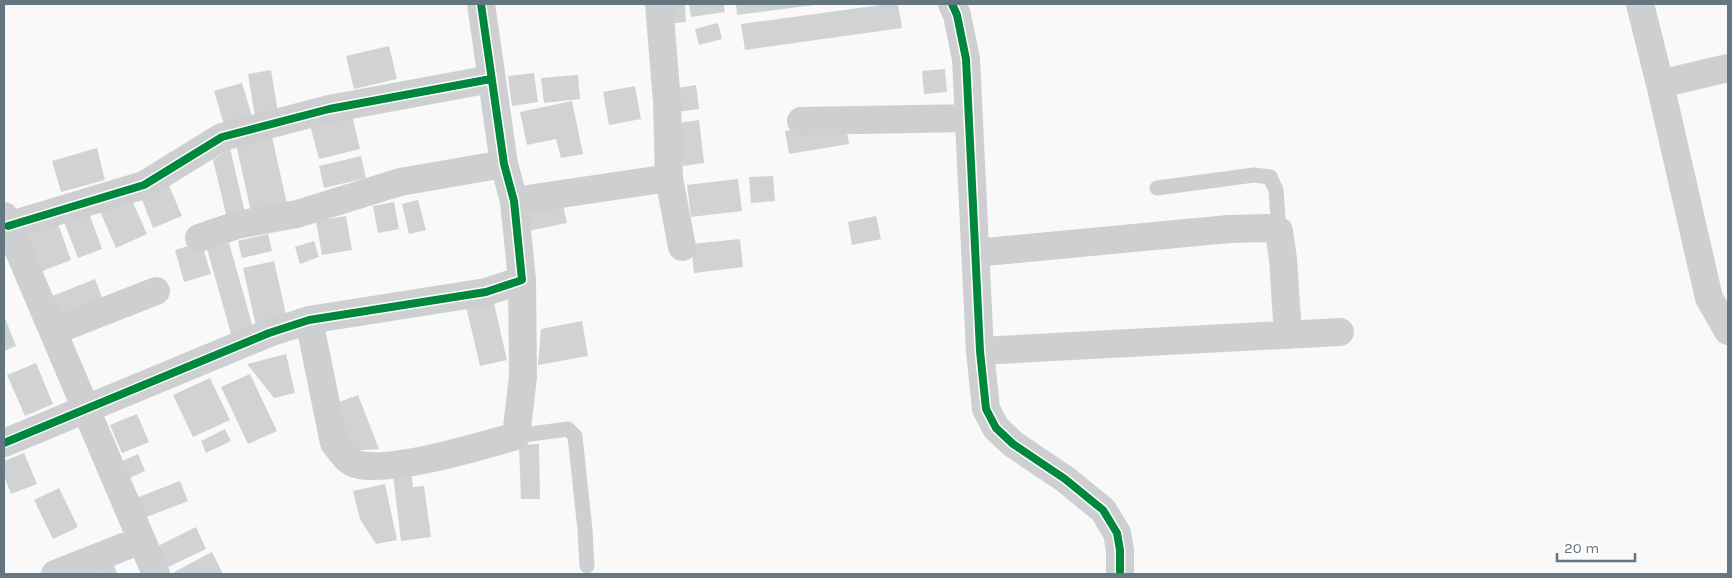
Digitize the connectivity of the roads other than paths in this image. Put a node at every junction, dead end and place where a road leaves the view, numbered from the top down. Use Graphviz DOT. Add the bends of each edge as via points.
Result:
graph roads {
  1 [pos="481,4"];
  2 [pos="659,4"];
  3 [pos="952,4"];
  4 [pos="1640,4"];
  5 [pos="1728,68"];
  6 [pos="491,79"];
  7 [pos="1660,84"];
  8 [pos="969,118"];
  9 [pos="801,121"];
  10 [pos="504,164"];
  11 [pos="669,178"];
  12 [pos="1157,188"];
  13 [pos="514,201"];
  14 [pos="6,221"];
  15 [pos="1279,231"];
  16 [pos="199,238"];
  17 [pos="682,247"];
  18 [pos="975,253"];
  19 [pos="522,280"];
  20 [pos="156,291"];
  21 [pos="310,320"];
  22 [pos="54,331"];
  23 [pos="1728,331"];
  24 [pos="1340,332"];
  25 [pos="1288,335"];
  26 [pos="980,351"];
  27 [pos="85,410"];
  28 [pos="516,436"];
  29 [pos="4,444"];
  30 [pos="141,540"];
  31 [pos="587,566"];
  32 [pos="55,574"];
  33 [pos="156,574"];
  34 [pos="1120,574"];
  1 -- 6 [label="street"];
  2 -- 11 [label="street"];
  3 -- 8 [label="street" via="966,60"];
  4 -- 7 [label="street"];
  5 -- 7 [label="street"];
  6 -- 10 [label="street"];
  6 -- 14 [label="street" via="328,109 222,137 144,185"];
  7 -- 23 [label="street" via="1709,298"];
  8 -- 9 [label="street"];
  8 -- 18 [label="street"];
  10 -- 13 [label="street"];
  10 -- 16 [label="street" via="400,182 297,214 237,225"];
  11 -- 13 [label="street"];
  11 -- 17 [label="street"];
  12 -- 15 [label="lane" via="1254,175 1270,177 1276,190"];
  13 -- 19 [label="street"];
  14 -- 22 [label="street"];
  15 -- 18 [label="street" via="1268,228 1230,230"];
  15 -- 25 [label="street"];
  18 -- 26 [label="street"];
  19 -- 21 [label="street" via="486,292"];
  19 -- 28 [label="street" via="523,377"];
  20 -- 22 [label="street"];
  21 -- 27 [label="street" via="269,333"];
  21 -- 28 [label="street" via="334,443 354,464 372,467 412,461"];
  22 -- 27 [label="street"];
  24 -- 25 [label="street"];
  25 -- 26 [label="street"];
  26 -- 34 [label="street" via="986,409 996,428 1103,510 1117,533"];
  27 -- 29 [label="street"];
  27 -- 30 [label="street"];
  28 -- 31 [label="lane" via="568,429 575,436"];
  30 -- 32 [label="street"];
  30 -- 33 [label="street"];
}
